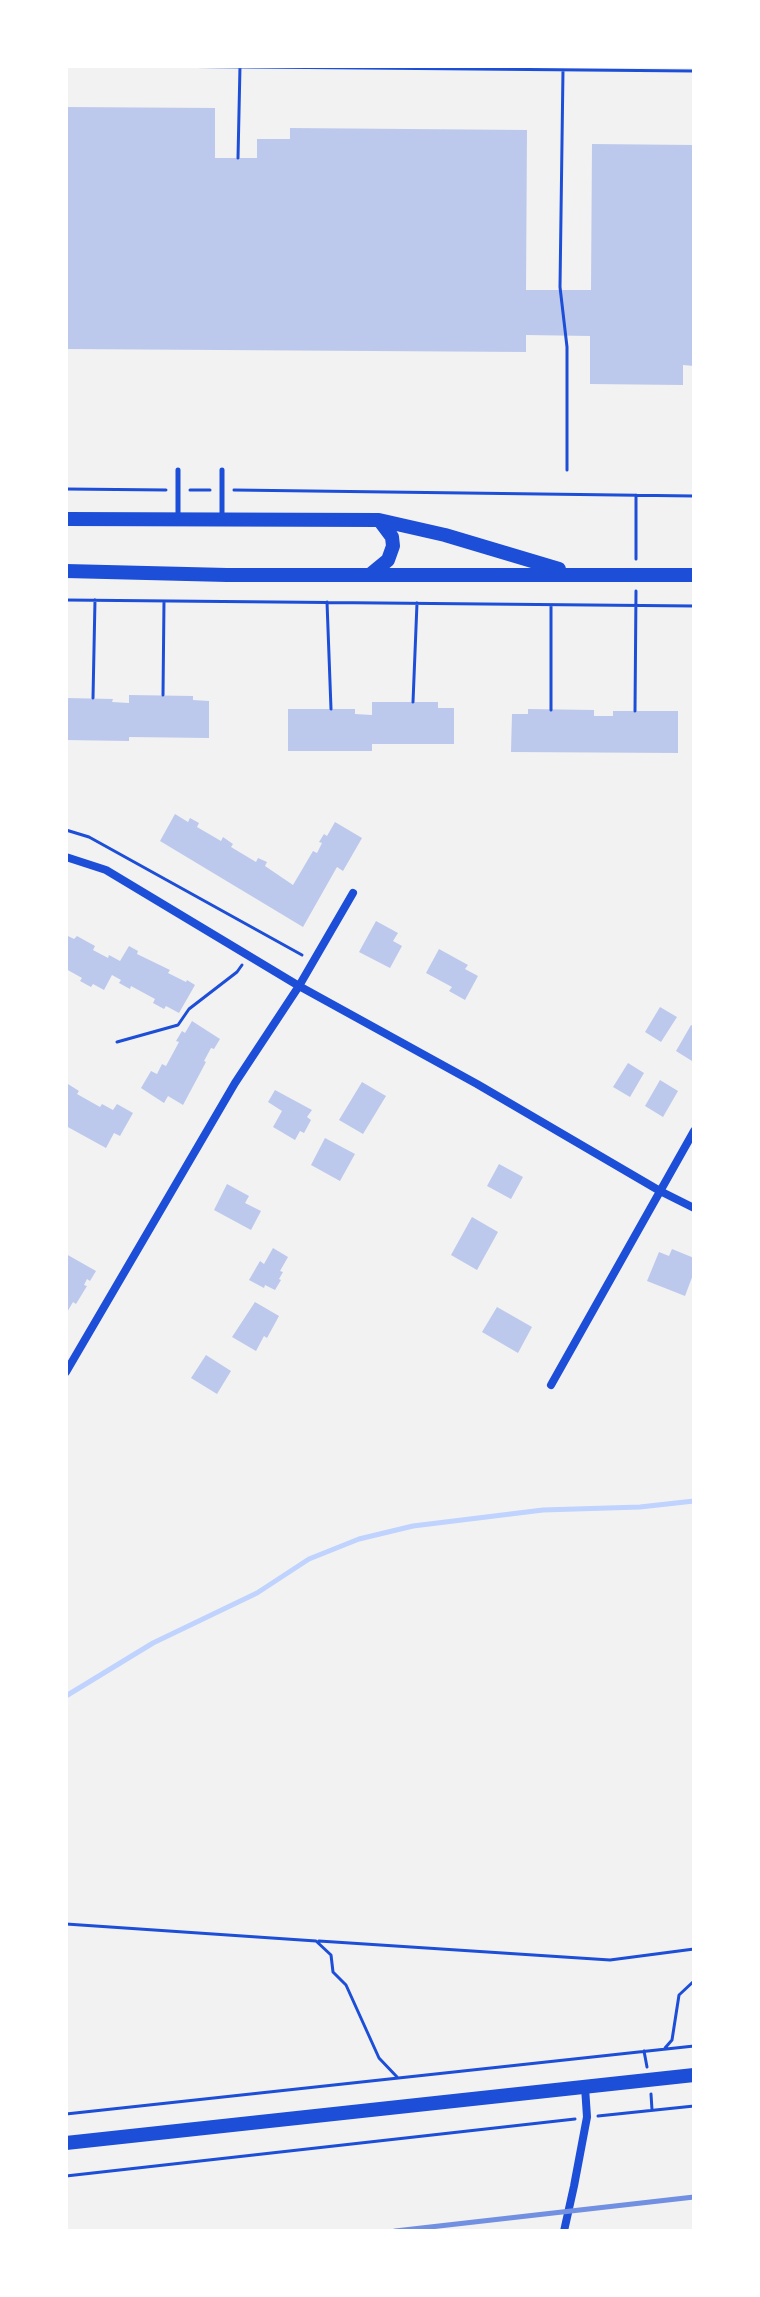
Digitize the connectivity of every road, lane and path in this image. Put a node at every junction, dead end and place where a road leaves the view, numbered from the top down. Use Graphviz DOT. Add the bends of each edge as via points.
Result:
graph roads {
  1 [pos="141,66"];
  2 [pos="240,66"];
  3 [pos="510,68"];
  4 [pos="563,70"];
  5 [pos="694,71"];
  6 [pos="238,158"];
  7 [pos="178,470"];
  8 [pos="222,470"];
  9 [pos="567,470"];
  10 [pos="66,489"];
  11 [pos="178,490"];
  12 [pos="222,490"];
  13 [pos="636,495"];
  14 [pos="694,496"];
  15 [pos="66,519"];
  16 [pos="178,519"];
  17 [pos="222,519"];
  18 [pos="379,520"];
  19 [pos="66,571"];
  20 [pos="574,573"];
  21 [pos="371,574"];
  22 [pos="636,574"];
  23 [pos="694,575"];
  24 [pos="66,600"];
  25 [pos="95,600"];
  26 [pos="164,601"];
  27 [pos="327,602"];
  28 [pos="417,603"];
  29 [pos="551,605"];
  30 [pos="635,606"];
  31 [pos="694,606"];
  32 [pos="163,695"];
  33 [pos="93,698"];
  34 [pos="413,702"];
  35 [pos="331,709"];
  36 [pos="551,710"];
  37 [pos="635,711"];
  38 [pos="66,830"];
  39 [pos="66,857"];
  40 [pos="353,893"];
  41 [pos="248,955"];
  42 [pos="314,962"];
  43 [pos="299,986"];
  44 [pos="117,1042"];
  45 [pos="694,1131"];
  46 [pos="660,1191"];
  47 [pos="694,1208"];
  48 [pos="66,1372"];
  49 [pos="551,1385"];
  50 [pos="66,1924"];
  51 [pos="316,1941"];
  52 [pos="694,1949"];
  53 [pos="694,1981"];
  54 [pos="694,2046"];
  55 [pos="665,2049"];
  56 [pos="694,2075"];
  57 [pos="398,2078"];
  58 [pos="585,2087"];
  59 [pos="694,2106"];
  60 [pos="66,2114"];
  61 [pos="587,2117"];
  62 [pos="66,2143"];
  63 [pos="66,2176"];
  64 [pos="564,2231"];
  1 -- 2 [label="path"];
  2 -- 3 [label="path"];
  2 -- 6 [label="path"];
  3 -- 4 [label="path"];
  4 -- 5 [label="path"];
  4 -- 9 [label="path" via="560,287 567,347"];
  7 -- 11 [label="lane"];
  8 -- 12 [label="lane"];
  10 -- 11 [label="path"];
  11 -- 12 [label="path"];
  11 -- 16 [label="lane"];
  12 -- 13 [label="path"];
  12 -- 17 [label="lane"];
  13 -- 14 [label="path"];
  13 -- 22 [label="path"];
  15 -- 16 [label="main road"];
  16 -- 17 [label="main road"];
  17 -- 18 [label="main road"];
  18 -- 20 [label="main road"];
  18 -- 21 [label="main road" via="393,546 388,560"];
  19 -- 21 [label="main road"];
  20 -- 21 [label="main road"];
  20 -- 22 [label="main road"];
  22 -- 23 [label="main road"];
  22 -- 30 [label="path"];
  24 -- 25 [label="path"];
  25 -- 26 [label="path"];
  25 -- 33 [label="path"];
  26 -- 27 [label="path"];
  26 -- 32 [label="path"];
  27 -- 28 [label="path"];
  27 -- 35 [label="path"];
  28 -- 29 [label="path"];
  28 -- 34 [label="path"];
  29 -- 30 [label="path"];
  29 -- 36 [label="path"];
  30 -- 31 [label="path"];
  30 -- 37 [label="path"];
  38 -- 42 [label="path" via="89,837"];
  39 -- 41 [label="street" via="106,870"];
  40 -- 42 [label="street"];
  41 -- 43 [label="street"];
  41 -- 44 [label="path" via="237,972 189,1009 178,1025"];
  42 -- 43 [label="street"];
  43 -- 46 [label="street"];
  43 -- 48 [label="street" via="235,1083"];
  45 -- 46 [label="street"];
  46 -- 47 [label="street"];
  46 -- 49 [label="street"];
  50 -- 51 [label="path"];
  51 -- 52 [label="path" via="610,1960"];
  51 -- 57 [label="path" via="331,1955 333,1972 346,1985 379,2058"];
  53 -- 55 [label="path" via="679,1995 672,2040"];
  54 -- 55 [label="path"];
  55 -- 57 [label="path"];
  56 -- 58 [label="main road"];
  57 -- 60 [label="path"];
  58 -- 61 [label="street"];
  58 -- 62 [label="main road"];
  59 -- 61 [label="path"];
  61 -- 63 [label="path"];
  61 -- 64 [label="street"];
}
